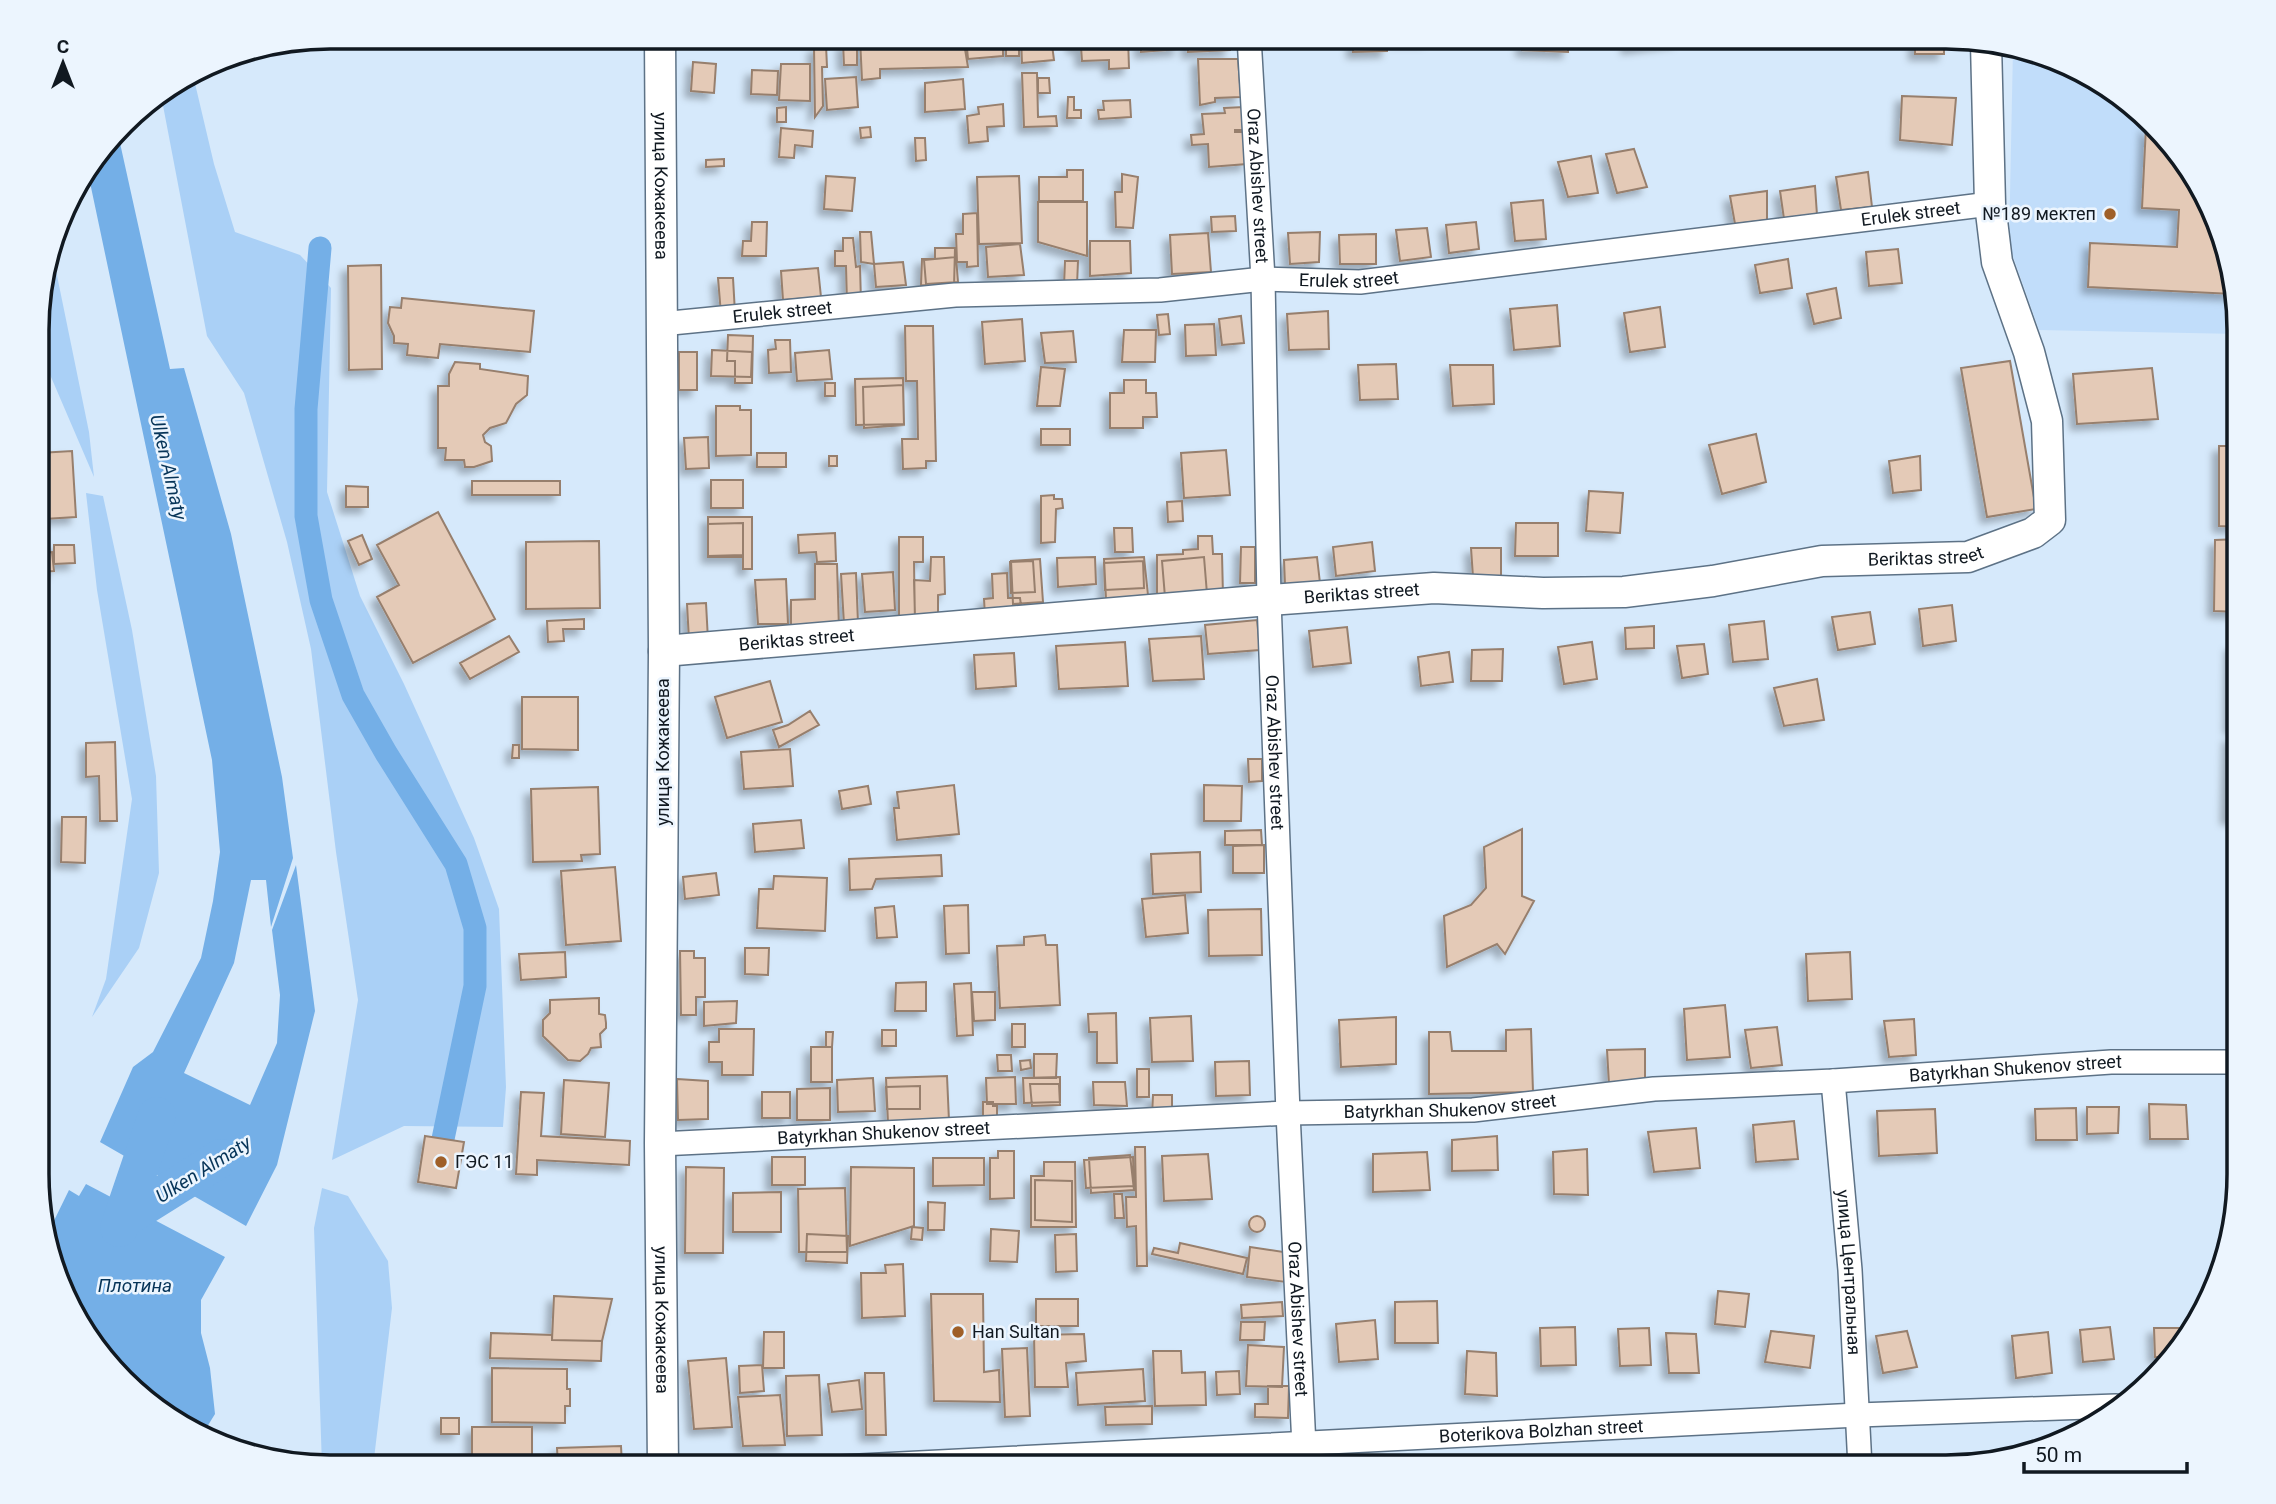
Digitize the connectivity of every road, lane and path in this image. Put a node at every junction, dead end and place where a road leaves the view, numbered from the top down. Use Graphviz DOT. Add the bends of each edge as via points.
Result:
graph roads {
  1 [pos="663,49"];
  2 [pos="1250,49"];
  3 [pos="1986,52"];
  4 [pos="1990,204"];
  5 [pos="1263,279"];
  6 [pos="661,324"];
  7 [pos="1269,600"];
  8 [pos="664,652"];
  9 [pos="2227,1062"];
  10 [pos="1833,1081"];
  11 [pos="1287,1113"];
  12 [pos="660,1144"];
  13 [pos="2104,1406"];
  14 [pos="1858,1415"];
  15 [pos="1304,1442"];
  16 [pos="663,1455"];
  17 [pos="1063,1455"];
  18 [pos="1305,1455"];
  19 [pos="1860,1455"];
  1 -- 6 [label="street, улица Кожакеева"];
  2 -- 5 [label="street, Oraz Abishev street"];
  3 -- 4 [label="street"];
  4 -- 5 [label="street, Erulek street" via="1360,282"];
  4 -- 7 [label="street, Beriktas street" via="1997,262 2029,352 2047,421 2050,520 2032,533 1968,556 1822,561 1624,592 1434,588"];
  5 -- 6 [label="street, Erulek street" via="1160,290 955,295"];
  5 -- 7 [label="street, Oraz Abishev street"];
  6 -- 8 [label="street, улица Кожакеева"];
  7 -- 8 [label="street, Beriktas street"];
  7 -- 11 [label="street, Oraz Abishev street"];
  8 -- 12 [label="street, улица Кожакеева"];
  9 -- 10 [label="street, Batyrkhan Shukenov street" via="2111,1062"];
  10 -- 11 [label="street, Batyrkhan Shukenov street" via="1654,1089 1473,1110"];
  10 -- 14 [label="street, улица Центральная"];
  11 -- 12 [label="street, Batyrkhan Shukenov street"];
  11 -- 15 [label="street, Oraz Abishev street"];
  12 -- 16 [label="street, улица Кожакеева"];
  13 -- 14 [label="street, Boterikova Bolzhan street"];
  14 -- 15 [label="street, Boterikova Bolzhan street"];
  14 -- 19 [label="street, улица Центральная"];
  15 -- 17 [label="street, Boterikova Bolzhan street"];
  15 -- 18 [label="street, Oraz Abishev street"];
}
